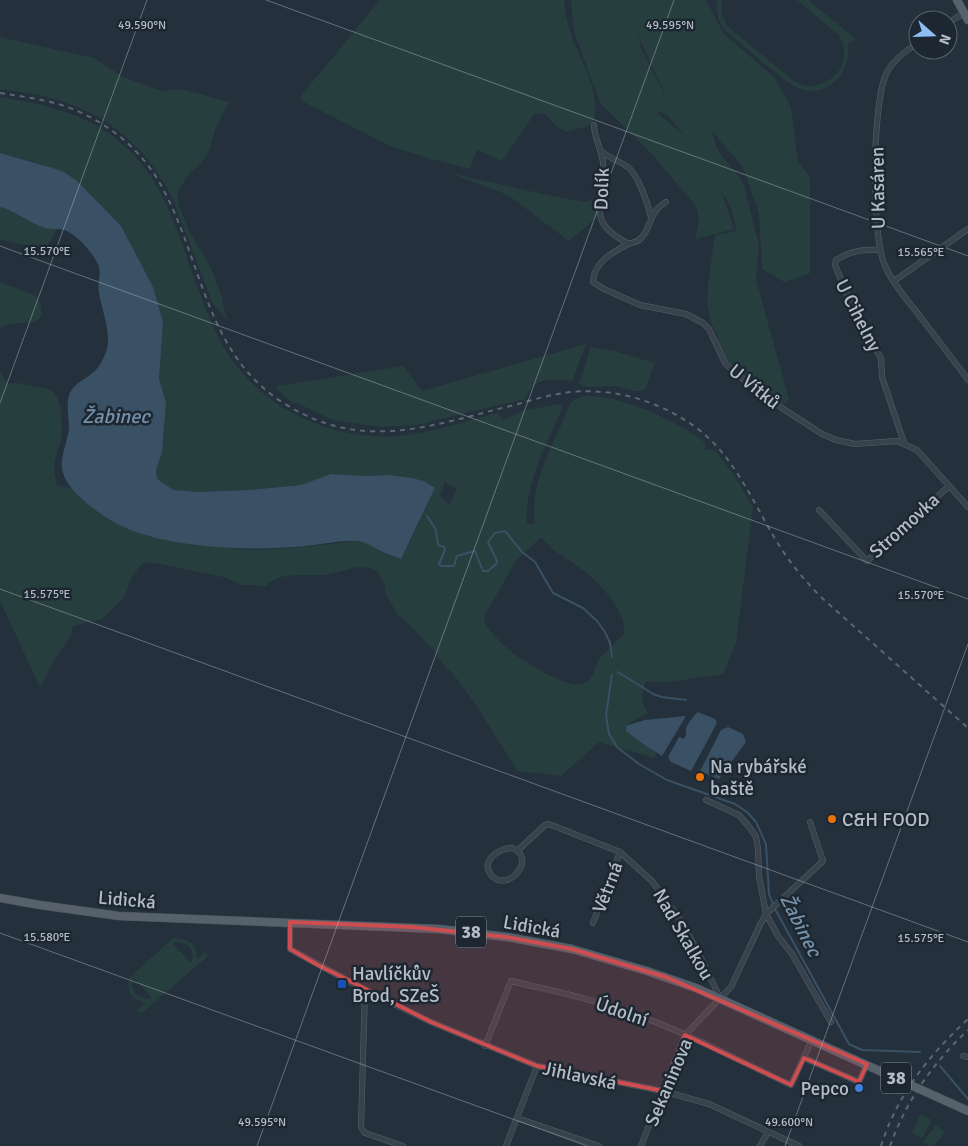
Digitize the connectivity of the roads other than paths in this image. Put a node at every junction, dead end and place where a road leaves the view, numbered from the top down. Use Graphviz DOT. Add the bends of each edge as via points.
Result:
graph roads {
  1 [pos="957,0"];
  2 [pos="966,17"];
  3 [pos="908,49"];
  4 [pos="594,125"];
  5 [pos="599,150"];
  6 [pos="666,202"];
  7 [pos="651,217"];
  8 [pos="968,229"];
  9 [pos="629,244"];
  10 [pos="880,250"];
  11 [pos="894,281"];
  12 [pos="968,380"];
  13 [pos="904,443"];
  14 [pos="949,486"];
  15 [pos="967,505"];
  16 [pos="819,510"];
  17 [pos="706,800"];
  18 [pos="810,822"];
  19 [pos="517,851"];
  20 [pos="620,852"];
  21 [pos="0,898"];
  22 [pos="766,914"];
  23 [pos="290,922"];
  24 [pos="593,923"];
  25 [pos="365,990"];
  26 [pos="720,999"];
  27 [pos="831,1022"];
  28 [pos="685,1035"];
  29 [pos="812,1040"];
  30 [pos="485,1046"];
  31 [pos="804,1058"];
  32 [pos="867,1064"];
  33 [pos="537,1066"];
  34 [pos="663,1091"];
  35 [pos="968,1111"];
  36 [pos="517,1118"];
  37 [pos="768,1132"];
  38 [pos="403,1146"];
  39 [pos="506,1146"];
  40 [pos="599,1146"];
  41 [pos="641,1146"];
  42 [pos="760,1146"];
  43 [pos="799,1146"];
  1 -- 2 [label="main road"];
  3 -- 10 [label="street, U Kasáren" via="890,68 880,99 875,184"];
  4 -- 5 [label="street, Dolík"];
  5 -- 7 [label="street, Dolík" via="632,171"];
  5 -- 9 [label="street, Dolík" via="604,178 598,210 601,221 615,236"];
  6 -- 7 [label="street"];
  7 -- 9 [label="street" via="643,236"];
  8 -- 11 [label="street"];
  9 -- 13 [label="street, U Vítků" via="602,261 593,273 593,282 640,305 686,314 703,323 725,363 735,373 822,434 855,444"];
  10 -- 11 [label="street, U Kasáren"];
  10 -- 13 [label="street, U Cihelny" via="861,250 836,260 835,265 858,321 881,358 882,377"];
  11 -- 12 [label="street, U Kasáren"];
  13 -- 14 [label="street, U Vítků" via="917,450"];
  14 -- 15 [label="street"];
  14 -- 16 [label="street, Stromovka" via="867,561"];
  17 -- 22 [label="street" via="739,815 756,837"];
  18 -- 22 [label="street, Sekaninova" via="823,861"];
  19 -- 19 [label="street" via="522,862 515,876 506,880 492,876 488,863 493,854 503,849"];
  19 -- 20 [label="street, Nad Skalkou" via="549,824"];
  20 -- 24 [label="street, Větrná"];
  20 -- 26 [label="street, Nad Skalkou" via="652,881 680,921"];
  21 -- 23 [label="main road, Lidická / 38" via="119,916"];
  22 -- 26 [label="street, Sekaninova" via="731,987"];
  22 -- 27 [label="street"];
  23 -- 25 [label="street, Jihlavská" via="290,949"];
  23 -- 26 [label="main road, Lidická / 38" via="421,928 507,937 608,959 666,977"];
  25 -- 30 [label="street, Jihlavská"];
  25 -- 38 [label="street" via="361,1127 365,1133"];
  26 -- 28 [label="street, Sekaninova"];
  26 -- 29 [label="main road, Lidická / 38"];
  28 -- 30 [label="street, Údolní" via="618,1009 511,981"];
  28 -- 31 [label="street, Údolní" via="791,1085"];
  28 -- 34 [label="street, Sekaninova"];
  29 -- 31 [label="street"];
  29 -- 32 [label="main road, Lidická / 38"];
  30 -- 33 [label="street, Jihlavská"];
  31 -- 32 [label="street" via="859,1082"];
  32 -- 35 [label="main road, Lidická / 38"];
  33 -- 34 [label="street, Jihlavská"];
  33 -- 36 [label="street"];
  34 -- 37 [label="street, Jihlavská" via="715,1106"];
  34 -- 41 [label="street, Sekaninova"];
  36 -- 39 [label="street"];
  36 -- 40 [label="street"];
  37 -- 42 [label="street"];
  37 -- 43 [label="street, Jihlavská"];
}
